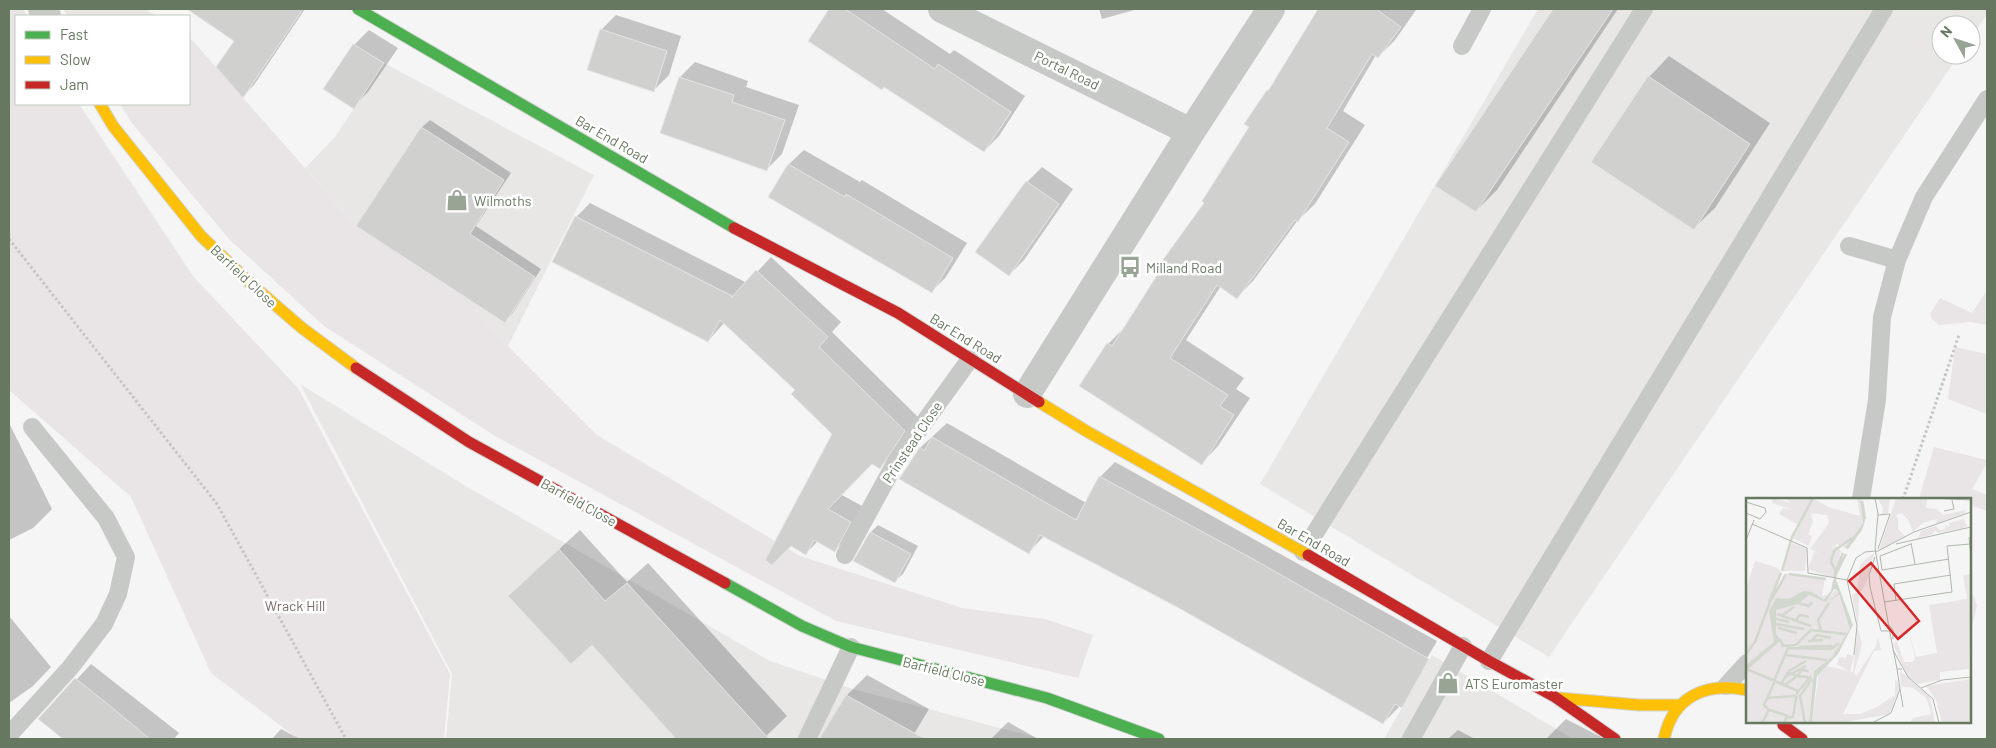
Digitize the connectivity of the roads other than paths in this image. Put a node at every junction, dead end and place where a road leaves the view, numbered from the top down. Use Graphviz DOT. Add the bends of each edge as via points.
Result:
graph roads {
  1 [pos="358,9"];
  2 [pos="942,9"];
  3 [pos="1271,9"];
  4 [pos="1482,9"];
  5 [pos="1644,9"];
  6 [pos="1884,9"];
  7 [pos="1462,46"];
  8 [pos="1987,99"];
  9 [pos="101,105"];
  10 [pos="1192,132"];
  11 [pos="1849,246"];
  12 [pos="1897,260"];
  13 [pos="970,359"];
  14 [pos="1027,394"];
  15 [pos="32,427"];
  16 [pos="1861,498"];
  17 [pos="1303,552"];
  18 [pos="845,554"];
  19 [pos="850,646"];
  20 [pos="1463,646"];
  21 [pos="1489,661"];
  22 [pos="1746,664"];
  23 [pos="1726,686"];
  24 [pos="1746,690"];
  25 [pos="1555,697"];
  26 [pos="1680,705"];
  27 [pos="1782,723"];
  28 [pos="1126,733"];
  29 [pos="9,735"];
  30 [pos="808,739"];
  31 [pos="1159,739"];
  32 [pos="1411,739"];
  33 [pos="1615,739"];
  34 [pos="1664,739"];
  35 [pos="1787,739"];
  36 [pos="1802,739"];
  1 -- 13 [label="main road, Bar End Road" via="720,220 888,307"];
  2 -- 10 [label="street, Portal Road"];
  3 -- 10 [label="street"];
  4 -- 7 [label="lane"];
  5 -- 17 [label="lane"];
  6 -- 21 [label="lane"];
  8 -- 12 [label="lane" via="1924,197"];
  9 -- 19 [label="main road, Barfield Close" via="113,126 201,236 302,328 370,378 469,442 802,626"];
  10 -- 14 [label="street"];
  11 -- 12 [label="lane"];
  12 -- 16 [label="lane" via="1882,317 1877,400"];
  13 -- 14 [label="main road, Bar End Road"];
  13 -- 18 [label="lane, Prinstead Close" via="897,460"];
  14 -- 17 [label="main road, Bar End Road" via="1088,432"];
  15 -- 29 [label="lane" via="106,518 126,557 118,594 104,624 70,668"];
  17 -- 20 [label="main road, Bar End Road"];
  19 -- 28 [label="main road, Barfield Close" via="1047,698"];
  19 -- 30 [label="lane"];
  20 -- 21 [label="main road, Bar End Road"];
  20 -- 32 [label="lane"];
  21 -- 25 [label="main road, Bar End Road"];
  22 -- 23 [label="lane"];
  23 -- 24 [label="main road"];
  23 -- 26 [label="main road" via="1693,694"];
  25 -- 26 [label="main road, Bar End Road" via="1639,705"];
  25 -- 33 [label="main road, Bar End Road"];
  26 -- 34 [label="main road" via="1670,719"];
  27 -- 35 [label="main road"];
  27 -- 36 [label="main road"];
  28 -- 31 [label="main road, Barfield Close"];
}
